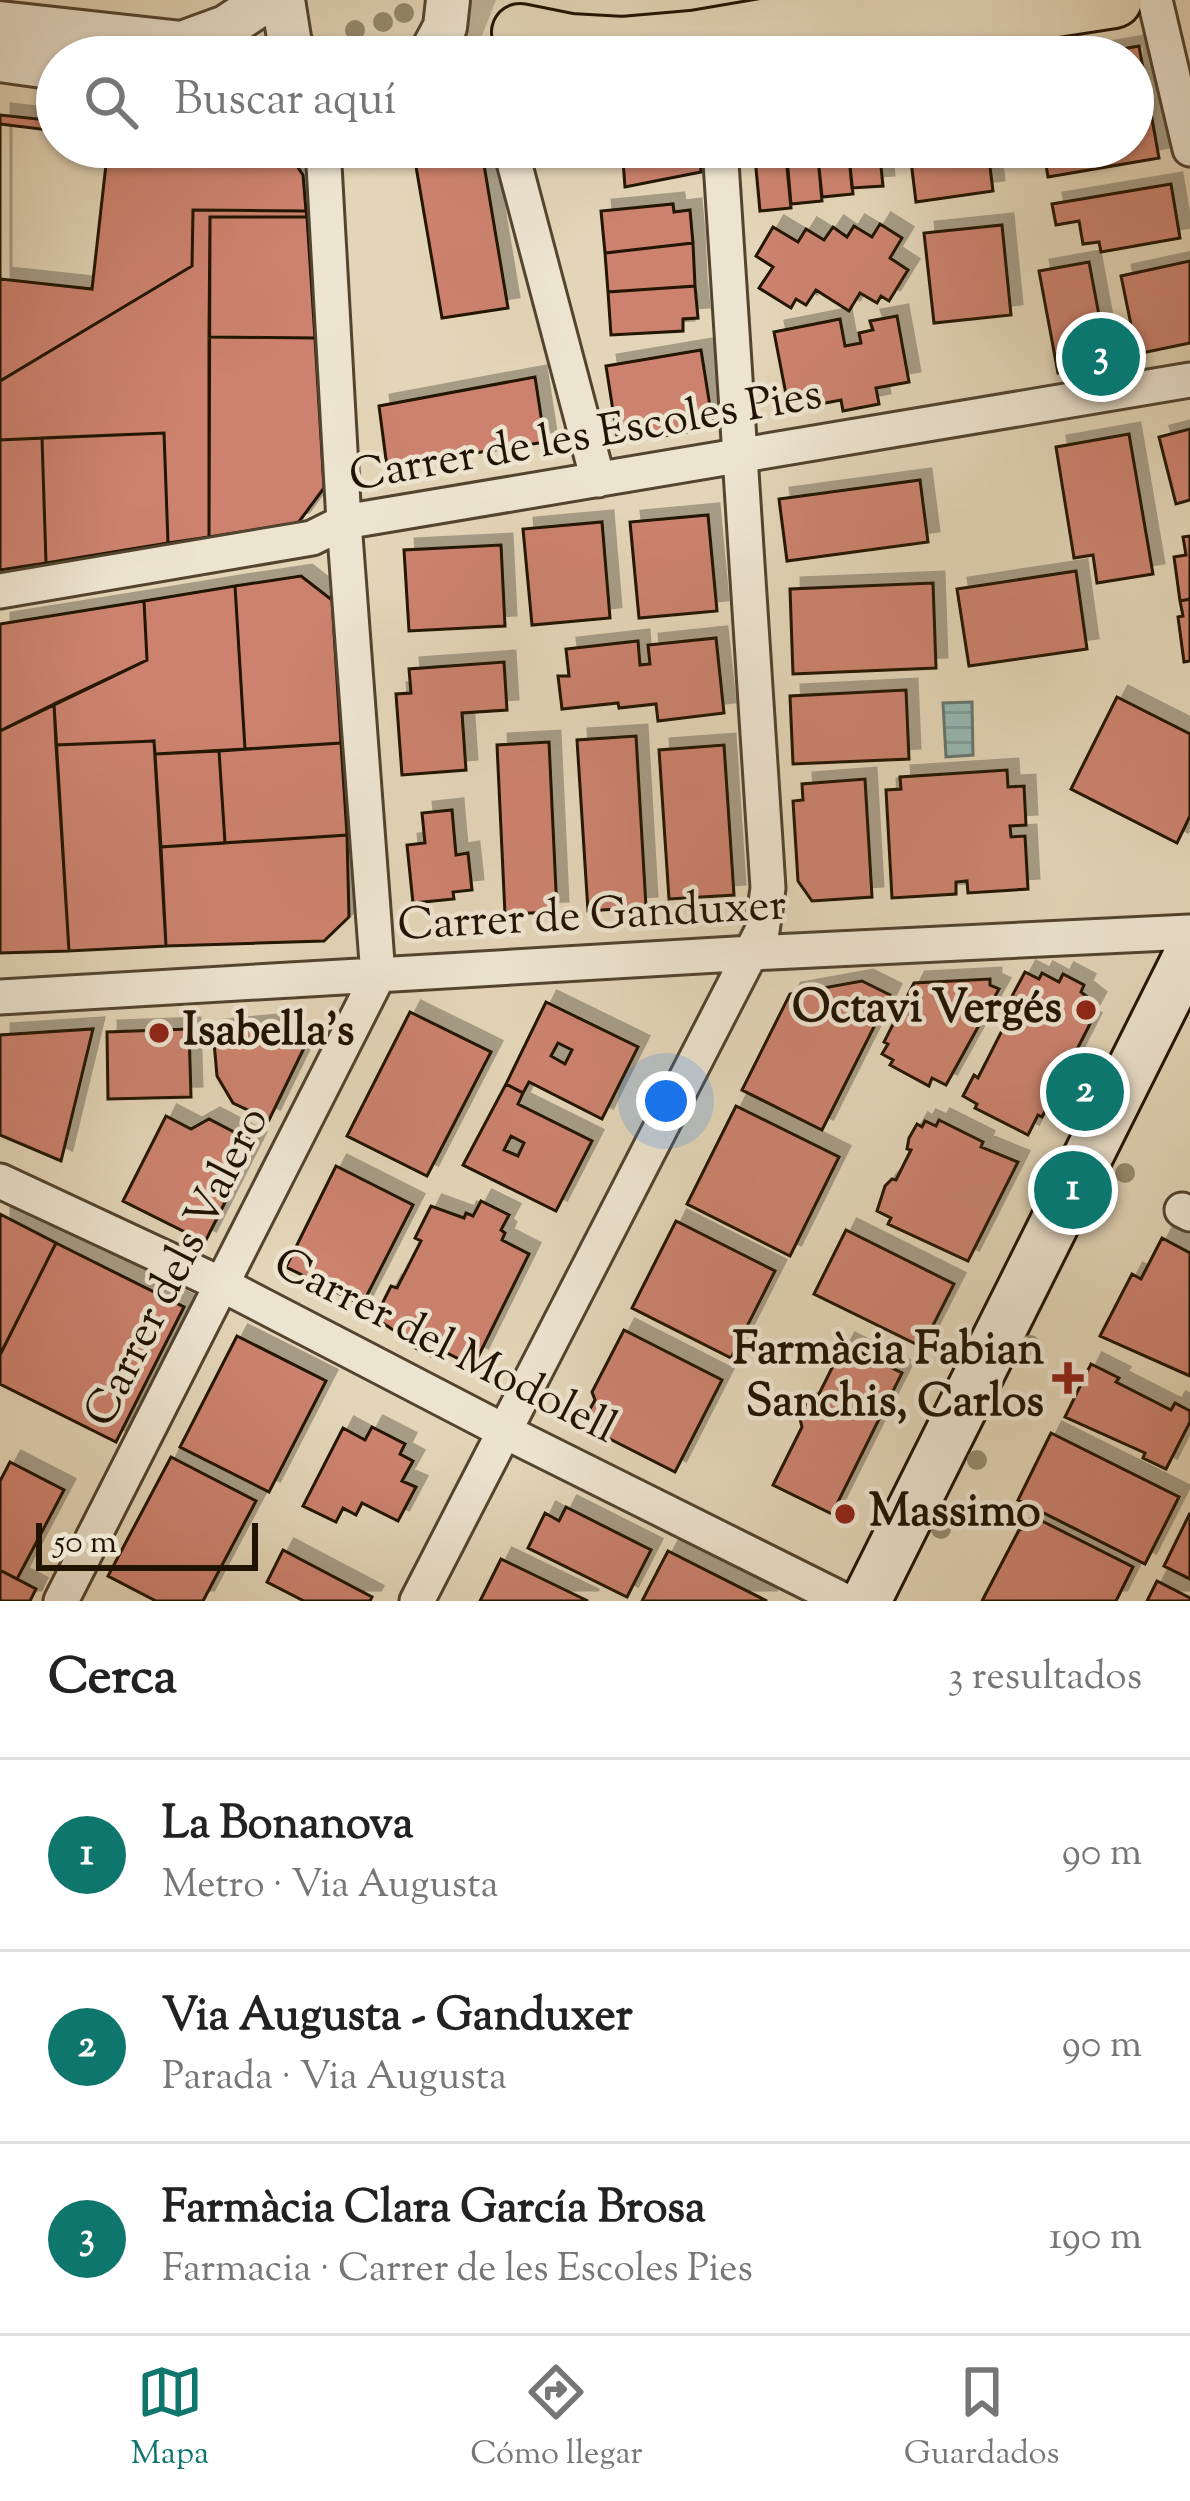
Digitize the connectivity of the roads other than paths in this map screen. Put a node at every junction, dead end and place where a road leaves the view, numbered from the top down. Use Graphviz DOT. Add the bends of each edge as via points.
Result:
graph roads {
  1 [pos="267,0"];
  2 [pos="283,0"];
  3 [pos="448,0"];
  4 [pos="725,0"];
  5 [pos="922,0"];
  6 [pos="1114,0"];
  7 [pos="1155,0"];
  8 [pos="526,16"];
  9 [pos="0,23"];
  10 [pos="118,36"];
  11 [pos="201,36"];
  12 [pos="289,36"];
  13 [pos="440,36"];
  14 [pos="560,36"];
  15 [pos="704,36"];
  16 [pos="880,36"];
  17 [pos="0,60"];
  18 [pos="36,65"];
  19 [pos="1190,149"];
  20 [pos="324,168"];
  21 [pos="516,168"];
  22 [pos="721,168"];
  23 [pos="1190,380"];
  24 [pos="740,457"];
  25 [pos="598,480"];
  26 [pos="344,522"];
  27 [pos="0,591"];
  28 [pos="1190,932"];
  29 [pos="1190,952"];
  30 [pos="752,953"];
  31 [pos="378,976"];
  32 [pos="0,997"];
  33 [pos="0,1180"];
  34 [pos="223,1285"];
  35 [pos="504,1431"];
  36 [pos="61,1601"];
  37 [pos="417,1601"];
  38 [pos="845,1601"];
  39 [pos="866,1601"];
  1 -- 11 [label="street"];
  2 -- 12 [label="street"];
  3 -- 13 [label="street"];
  4 -- 8 [label="main road"];
  5 -- 15 [label="main road"];
  6 -- 16 [label="main road"];
  7 -- 19 [label="street"];
  8 -- 14 [label="main road"];
  9 -- 10 [label="street"];
  17 -- 18 [label="street"];
  20 -- 26 [label="street"];
  21 -- 25 [label="street"];
  22 -- 24 [label="street"];
  23 -- 24 [label="street, Carrer de les Escoles Pies"];
  24 -- 25 [label="street, Carrer de les Escoles Pies"];
  24 -- 30 [label="street" via="768,889"];
  25 -- 26 [label="street, Carrer de les Escoles Pies"];
  26 -- 27 [label="street, Carrer de les Escoles Pies" via="312,538"];
  26 -- 31 [label="street"];
  28 -- 30 [label="street, Carrer de Ganduxer"];
  29 -- 39 [label="main road"];
  30 -- 31 [label="street, Carrer de Ganduxer"];
  30 -- 35 [label="street"];
  31 -- 32 [label="street, Carrer de Ganduxer"];
  31 -- 34 [label="street, Carrer dels Valero"];
  33 -- 34 [label="street, Carrer del Modolell"];
  34 -- 35 [label="street, Carrer del Modolell"];
  34 -- 36 [label="street, Carrer dels Valero"];
  35 -- 37 [label="street"];
  35 -- 38 [label="street, Carrer del Modolell"];
}
